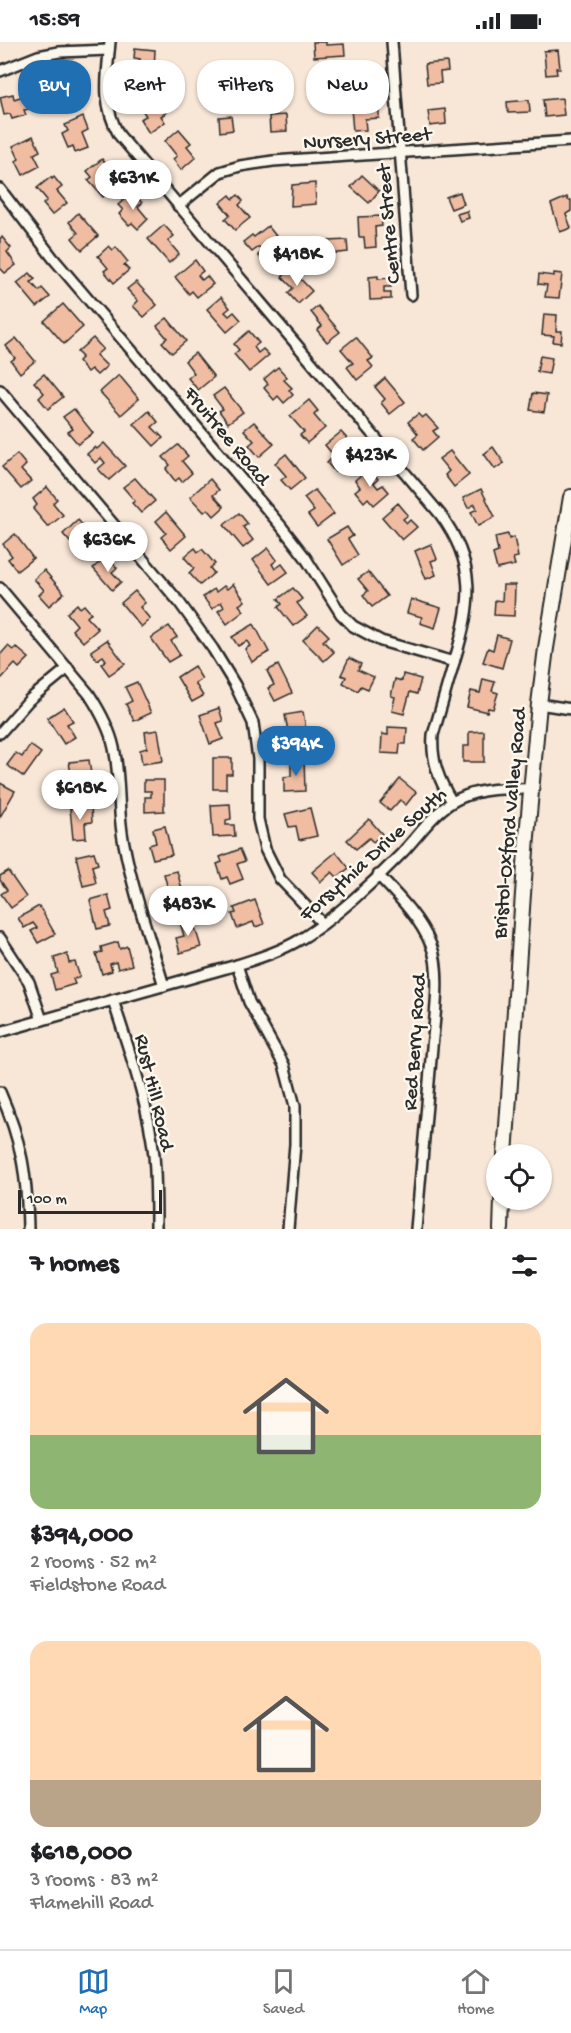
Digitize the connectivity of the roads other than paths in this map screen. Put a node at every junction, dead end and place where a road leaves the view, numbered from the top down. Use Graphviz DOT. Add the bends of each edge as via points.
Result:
graph roads {
  1 [pos="392,42"];
  2 [pos="110,46"];
  3 [pos="0,71"];
  4 [pos="571,141"];
  5 [pos="399,153"];
  6 [pos="0,189"];
  7 [pos="178,206"];
  8 [pos="411,295"];
  9 [pos="0,390"];
  10 [pos="571,496"];
  11 [pos="0,588"];
  12 [pos="454,662"];
  13 [pos="68,668"];
  14 [pos="539,705"];
  15 [pos="571,709"];
  16 [pos="0,733"];
  17 [pos="531,789"];
  18 [pos="452,802"];
  19 [pos="378,875"];
  20 [pos="323,924"];
  21 [pos="0,938"];
  22 [pos="237,965"];
  23 [pos="164,986"];
  24 [pos="113,1000"];
  25 [pos="42,1020"];
  26 [pos="0,1032"];
  27 [pos="0,1092"];
  28 [pos="506,1144"];
  29 [pos="502,1210"];
  30 [pos="28,1229"];
  31 [pos="156,1229"];
  32 [pos="288,1229"];
  33 [pos="416,1229"];
  34 [pos="501,1229"];
  1 -- 5 [label="street, Centre Street"];
  2 -- 3 [label="street" via="38,56"];
  2 -- 7 [label="street" via="106,99 112,122"];
  4 -- 5 [label="street, Nursery Street"];
  5 -- 7 [label="street, Nursery Street" via="273,161 228,168"];
  5 -- 8 [label="street, Centre Street"];
  6 -- 12 [label="street, Fruitree Road" via="53,258 281,526 341,614 375,639"];
  7 -- 12 [label="street" via="449,528 465,563 469,594"];
  9 -- 20 [label="street" via="179,602 219,658 253,723 258,759 258,819 265,849 280,879"];
  10 -- 14 [label="main road, Bristol-Oxford Valley Road"];
  11 -- 13 [label="street"];
  12 -- 18 [label="street" via="432,748 437,773"];
  13 -- 16 [label="street" via="29,700"];
  13 -- 23 [label="street" via="95,702 109,732 117,770 123,842"];
  14 -- 15 [label="street"];
  14 -- 17 [label="main road, Bristol-Oxford Valley Road"];
  17 -- 18 [label="street, Forsythia Drive South" via="490,790"];
  17 -- 28 [label="main road, Bristol-Oxford Valley Road"];
  18 -- 19 [label="street, Forsythia Drive South"];
  19 -- 20 [label="street, Forsythia Drive South"];
  19 -- 33 [label="street, Red Berry Road" via="424,931 436,965"];
  20 -- 22 [label="street, Forsythia Drive South" via="294,943"];
  21 -- 25 [label="street" via="29,982"];
  22 -- 23 [label="street, Forsythia Drive South"];
  22 -- 32 [label="street" via="249,1002 284,1065 295,1107"];
  23 -- 24 [label="street, Forsythia Drive South"];
  24 -- 25 [label="street, Forsythia Drive South"];
  24 -- 31 [label="street, Rust Hill Road" via="150,1130"];
  25 -- 26 [label="street, Forsythia Drive South"];
  27 -- 30 [label="street" via="26,1171"];
  29 -- 34 [label="main road"];
}
